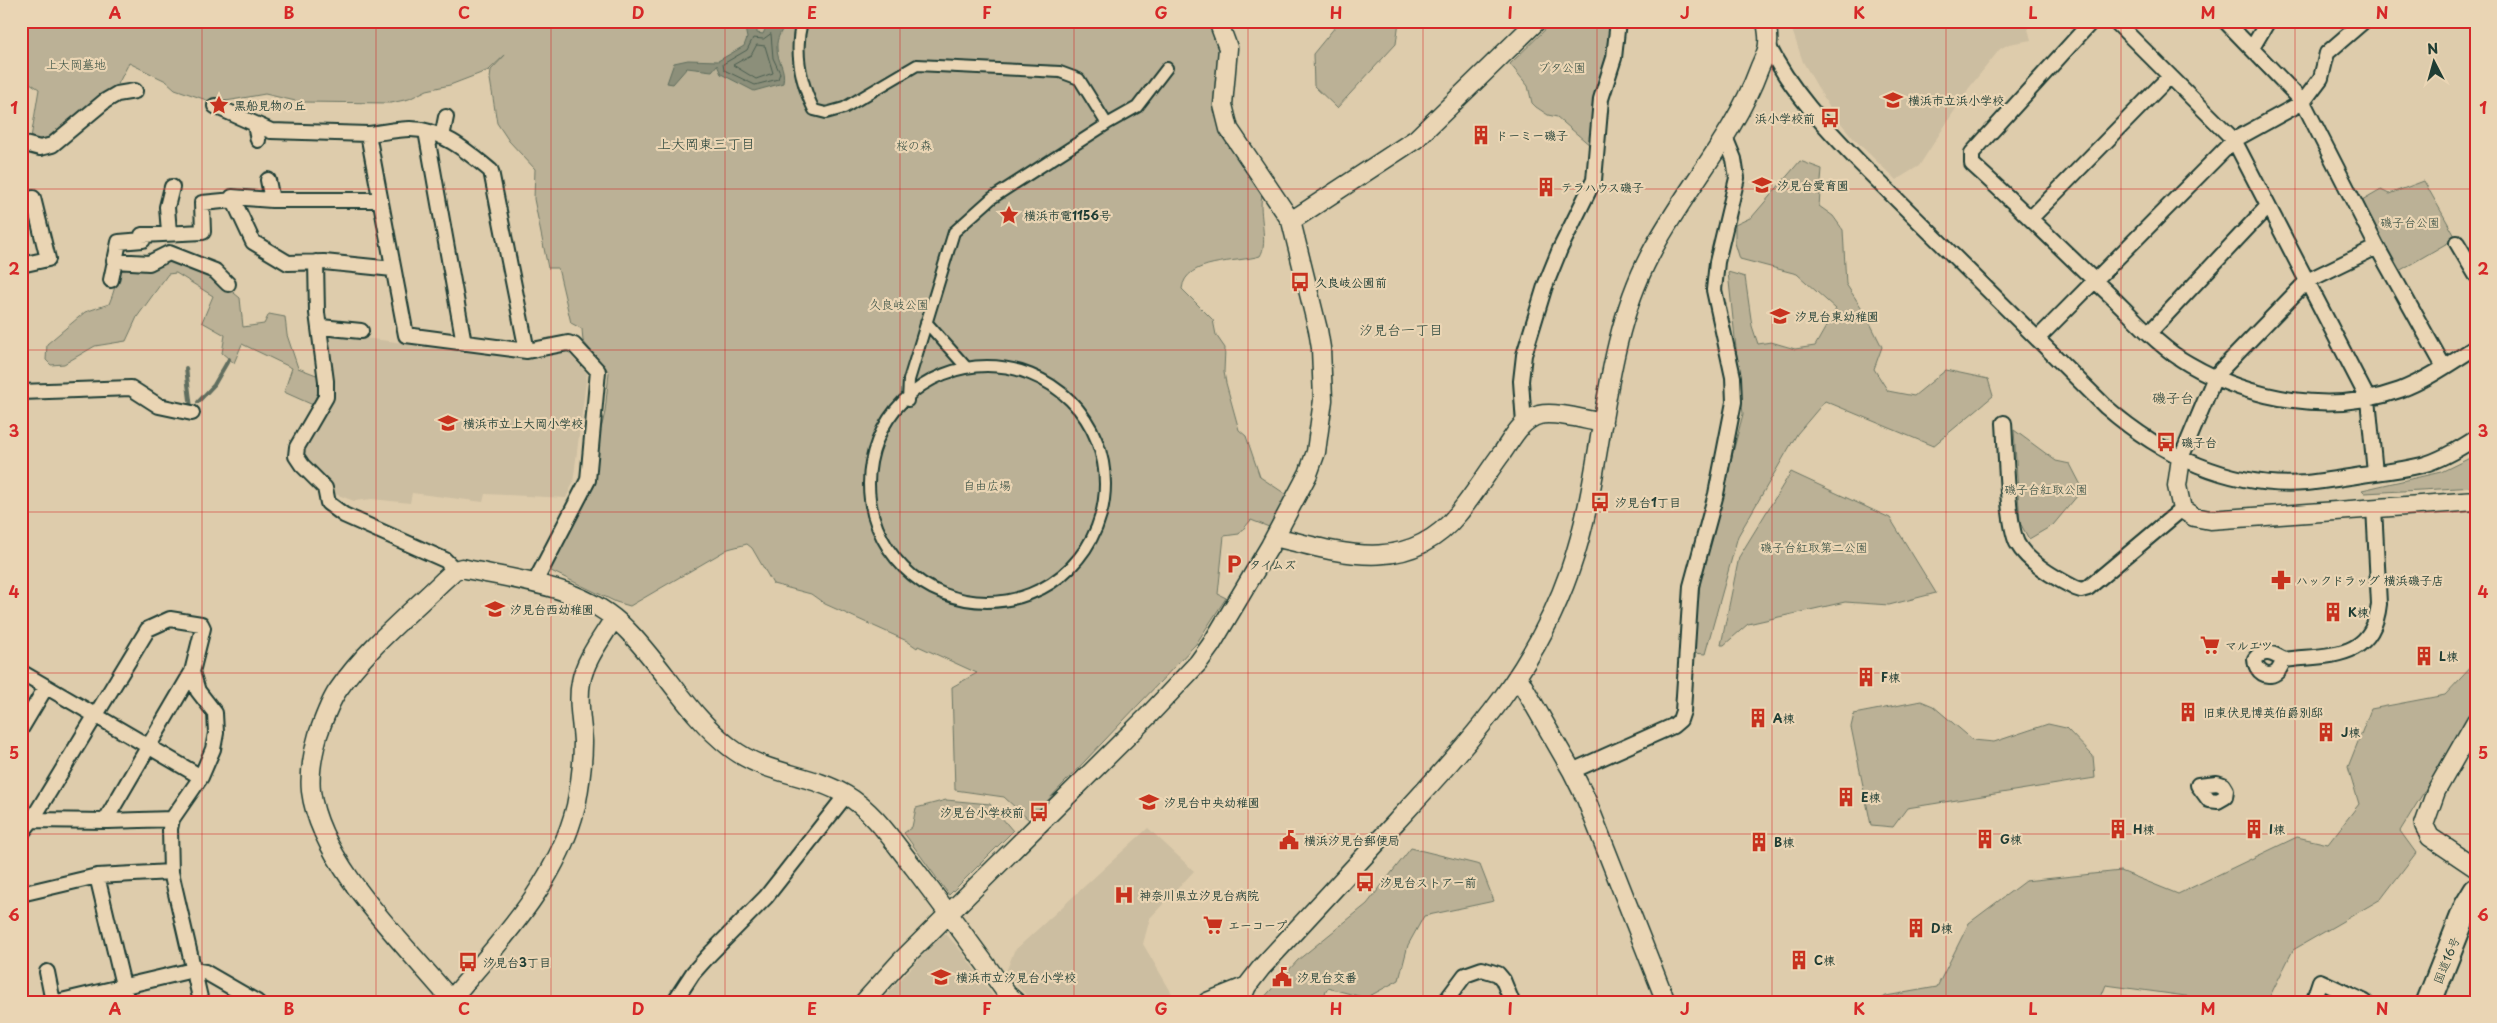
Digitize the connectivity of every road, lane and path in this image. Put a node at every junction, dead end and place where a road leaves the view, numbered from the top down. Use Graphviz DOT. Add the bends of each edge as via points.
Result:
graph roads {
  1 [pos="802,21"];
  2 [pos="1218,21"];
  3 [pos="1537,21"];
  4 [pos="1618,21"];
  5 [pos="1766,21"];
  6 [pos="2092,21"];
  7 [pos="2115,21"];
  8 [pos="2225,21"];
  9 [pos="2268,21"];
  10 [pos="2364,21"];
  11 [pos="1768,45"];
  12 [pos="2252,48"];
  13 [pos="1167,68"];
  14 [pos="2170,76"];
  15 [pos="135,91"];
  16 [pos="2303,102"];
  17 [pos="215,106"];
  18 [pos="446,117"];
  19 [pos="1107,124"];
  20 [pos="255,125"];
  21 [pos="426,131"];
  22 [pos="368,134"];
  23 [pos="442,137"];
  24 [pos="1725,137"];
  25 [pos="258,140"];
  26 [pos="2234,140"];
  27 [pos="21,143"];
  28 [pos="268,180"];
  29 [pos="172,187"];
  30 [pos="21,200"];
  31 [pos="234,200"];
  32 [pos="272,200"];
  33 [pos="378,200"];
  34 [pos="2267,207"];
  35 [pos="2031,218"];
  36 [pos="1291,221"];
  37 [pos="169,232"];
  38 [pos="2456,243"];
  39 [pos="2377,247"];
  40 [pos="114,261"];
  41 [pos="316,262"];
  42 [pos="21,265"];
  43 [pos="393,268"];
  44 [pos="2476,275"];
  45 [pos="111,280"];
  46 [pos="2094,280"];
  47 [pos="2308,281"];
  48 [pos="228,284"];
  49 [pos="926,322"];
  50 [pos="321,327"];
  51 [pos="361,331"];
  52 [pos="2149,333"];
  53 [pos="2038,338"];
  54 [pos="464,343"];
  55 [pos="2476,347"];
  56 [pos="527,351"];
  57 [pos="966,366"];
  58 [pos="2444,367"];
  59 [pos="2215,377"];
  60 [pos="21,392"];
  61 [pos="2368,399"];
  62 [pos="908,401"];
  63 [pos="192,413"];
  64 [pos="1603,423"];
  65 [pos="2004,423"];
  66 [pos="1524,424"];
  67 [pos="2476,438"];
  68 [pos="2181,458"];
  69 [pos="2375,473"];
  70 [pos="2476,501"];
  71 [pos="2374,507"];
  72 [pos="2182,509"];
  73 [pos="1275,537"];
  74 [pos="455,570"];
  75 [pos="534,584"];
  76 [pos="614,618"];
  77 [pos="2284,660"];
  78 [pos="21,672"];
  79 [pos="192,672"];
  80 [pos="1518,676"];
  81 [pos="46,686"];
  82 [pos="96,716"];
  83 [pos="2476,721"];
  84 [pos="21,729"];
  85 [pos="149,746"];
  86 [pos="1572,771"];
  87 [pos="201,777"];
  88 [pos="846,795"];
  89 [pos="172,819"];
  90 [pos="32,820"];
  91 [pos="106,821"];
  92 [pos="21,834"];
  93 [pos="2476,868"];
  94 [pos="171,872"];
  95 [pos="98,876"];
  96 [pos="2476,891"];
  97 [pos="21,894"];
  98 [pos="949,914"];
  99 [pos="2476,924"];
  100 [pos="193,970"];
  101 [pos="47,972"];
  102 [pos="123,986"];
  103 [pos="1244,994"];
  104 [pos="450,1001"];
  105 [pos="55,1002"];
  106 [pos="127,1002"];
  107 [pos="201,1002"];
  108 [pos="257,1002"];
  109 [pos="674,1002"];
  110 [pos="864,1002"];
  111 [pos="1016,1002"];
  112 [pos="1207,1002"];
  113 [pos="1445,1002"];
  114 [pos="1512,1002"];
  115 [pos="1666,1002"];
  116 [pos="2313,1002"];
  117 [pos="2365,1002"];
  118 [pos="2429,1002"];
  119 [pos="2445,1002"];
  1 -- 19 [label="street" via="797,59 814,110 826,113 844,108 917,65 1060,72 1079,79"];
  2 -- 36 [label="street" via="1228,48 1223,105 1229,129"];
  3 -- 36 [label="street" via="1416,139"];
  4 -- 66 [label="street" via="1614,58 1601,100 1594,180 1552,267 1524,356 1521,381"];
  5 -- 11 [label="street"];
  6 -- 35 [label="street" via="1972,153 1972,164"];
  7 -- 14 [label="street"];
  8 -- 12 [label="street"];
  9 -- 12 [label="street"];
  10 -- 16 [label="street" via="2327,53 2321,78"];
  11 -- 24 [label="street" via="1753,85"];
  11 -- 53 [label="street" via="1783,72 1837,139"];
  12 -- 16 [label="street"];
  13 -- 19 [label="street" via="1137,107"];
  14 -- 26 [label="street"];
  14 -- 35 [label="street"];
  15 -- 27 [label="street" via="117,94 105,101 52,145 40,148"];
  16 -- 26 [label="street"];
  16 -- 39 [label="street"];
  17 -- 20 [label="street"];
  18 -- 23 [label="street"];
  19 -- 49 [label="street" via="992,198 954,232"];
  20 -- 22 [label="street" via="271,131"];
  20 -- 25 [label="street"];
  21 -- 22 [label="street" via="410,129"];
  21 -- 23 [label="street"];
  21 -- 54 [label="street"];
  22 -- 33 [label="street"];
  23 -- 56 [label="street" via="491,171"];
  24 -- 64 [label="street" via="1646,264 1631,300"];
  24 -- 86 [label="street" via="1734,158 1736,178 1716,262 1714,290 1733,377 1734,402 1716,494 1691,586 1683,711 1673,726"];
  26 -- 34 [label="street"];
  26 -- 46 [label="street"];
  28 -- 32 [label="street"];
  29 -- 37 [label="street" via="167,207"];
  30 -- 42 [label="street" via="33,198 48,259"];
  31 -- 32 [label="street" via="232,196"];
  31 -- 37 [label="street" via="202,202 203,232"];
  31 -- 41 [label="street" via="254,242 288,263"];
  32 -- 33 [label="street"];
  33 -- 43 [label="street"];
  34 -- 47 [label="street"];
  34 -- 52 [label="street"];
  35 -- 46 [label="street"];
  36 -- 73 [label="street" via="1318,330 1323,400 1316,452"];
  37 -- 40 [label="street" via="142,235 143,240 119,242"];
  38 -- 44 [label="street"];
  39 -- 47 [label="street"];
  39 -- 58 [label="street"];
  40 -- 45 [label="street"];
  40 -- 48 [label="street" via="149,262 169,253 215,271"];
  41 -- 43 [label="street"];
  41 -- 50 [label="street" via="315,290"];
  43 -- 54 [label="street" via="406,335"];
  46 -- 52 [label="street"];
  46 -- 53 [label="street"];
  47 -- 59 [label="street"];
  47 -- 61 [label="street"];
  49 -- 57 [label="street"];
  49 -- 62 [label="street" via="910,380"];
  50 -- 51 [label="street"];
  50 -- 74 [label="street" via="326,397 297,447 296,456 325,488 328,503 344,515 445,560"];
  52 -- 59 [label="street" via="2188,364"];
  53 -- 68 [label="street" via="2127,425"];
  54 -- 56 [label="street"];
  55 -- 58 [label="street"];
  56 -- 75 [label="street" via="568,343 574,345 598,371 588,480"];
  57 -- 62 [label="street" via="929,384"];
  57 -- 62 [label="street" via="1006,366 1041,375 1070,395 1097,436 1103,477 1099,514 1076,556 1045,585 1005,601 967,603 950,600 931,591 900,569 886,550 877,528 870,479 878,449"];
  58 -- 61 [label="street" via="2402,389"];
  59 -- 61 [label="street" via="2288,400"];
  59 -- 68 [label="street"];
  60 -- 63 [label="street" via="131,388 159,406"];
  61 -- 69 [label="street"];
  64 -- 66 [label="street" via="1540,415"];
  64 -- 80 [label="street" via="1588,510 1570,570 1545,629"];
  65 -- 72 [label="street" via="2012,523 2018,544 2031,560 2075,588 2088,588"];
  66 -- 73 [label="street" via="1457,515 1445,528 1417,547 1379,556 1340,552"];
  67 -- 69 [label="street" via="2423,465"];
  68 -- 69 [label="street" via="2226,476 2259,482 2305,483"];
  68 -- 72 [label="street" via="2177,486"];
  70 -- 71 [label="street"];
  71 -- 72 [label="street" via="2210,520 2194,517"];
  71 -- 77 [label="street" via="2379,604 2372,631 2362,645 2351,650"];
  73 -- 98 [label="street" via="1198,663"];
  74 -- 75 [label="street" via="462,568"];
  74 -- 104 [label="street" via="353,670 336,692 321,726 311,774 317,816 340,863"];
  75 -- 76 [label="street" via="579,596"];
  76 -- 88 [label="street" via="641,645 703,722 732,749 773,771 810,780"];
  76 -- 104 [label="street" via="581,680 583,743 580,787 561,850 524,912"];
  78 -- 81 [label="street"];
  79 -- 82 [label="street" via="203,628 201,624 178,619 159,623 148,629"];
  79 -- 85 [label="street"];
  79 -- 87 [label="street" via="198,691 214,713 217,725 213,750"];
  80 -- 86 [label="street"];
  80 -- 103 [label="street" via="1472,740 1261,968"];
  81 -- 82 [label="street"];
  81 -- 84 [label="street"];
  82 -- 85 [label="street"];
  82 -- 90 [label="street"];
  83 -- 93 [label="street" via="2440,783 2424,825 2430,837"];
  85 -- 87 [label="street"];
  85 -- 91 [label="street"];
  86 -- 115 [label="street"];
  87 -- 89 [label="street"];
  88 -- 98 [label="street" via="873,816"];
  88 -- 109 [label="street" via="766,897 693,972"];
  89 -- 91 [label="street"];
  89 -- 94 [label="street"];
  90 -- 91 [label="street"];
  90 -- 92 [label="street"];
  94 -- 95 [label="street"];
  94 -- 100 [label="street"];
  95 -- 97 [label="street"];
  95 -- 102 [label="street"];
  96 -- 118 [label="highway, 国道16号"];
  98 -- 110 [label="street"];
  98 -- 111 [label="street"];
  99 -- 119 [label="highway, 国道16号"];
  100 -- 102 [label="street"];
  100 -- 107 [label="street"];
  100 -- 108 [label="street" via="205,972"];
  101 -- 105 [label="street"];
  102 -- 105 [label="street"];
  102 -- 106 [label="street"];
  103 -- 112 [label="street"];
  113 -- 114 [label="street" via="1465,974 1482,969 1498,974"];
  116 -- 117 [label="street" via="2320,982"];
}
